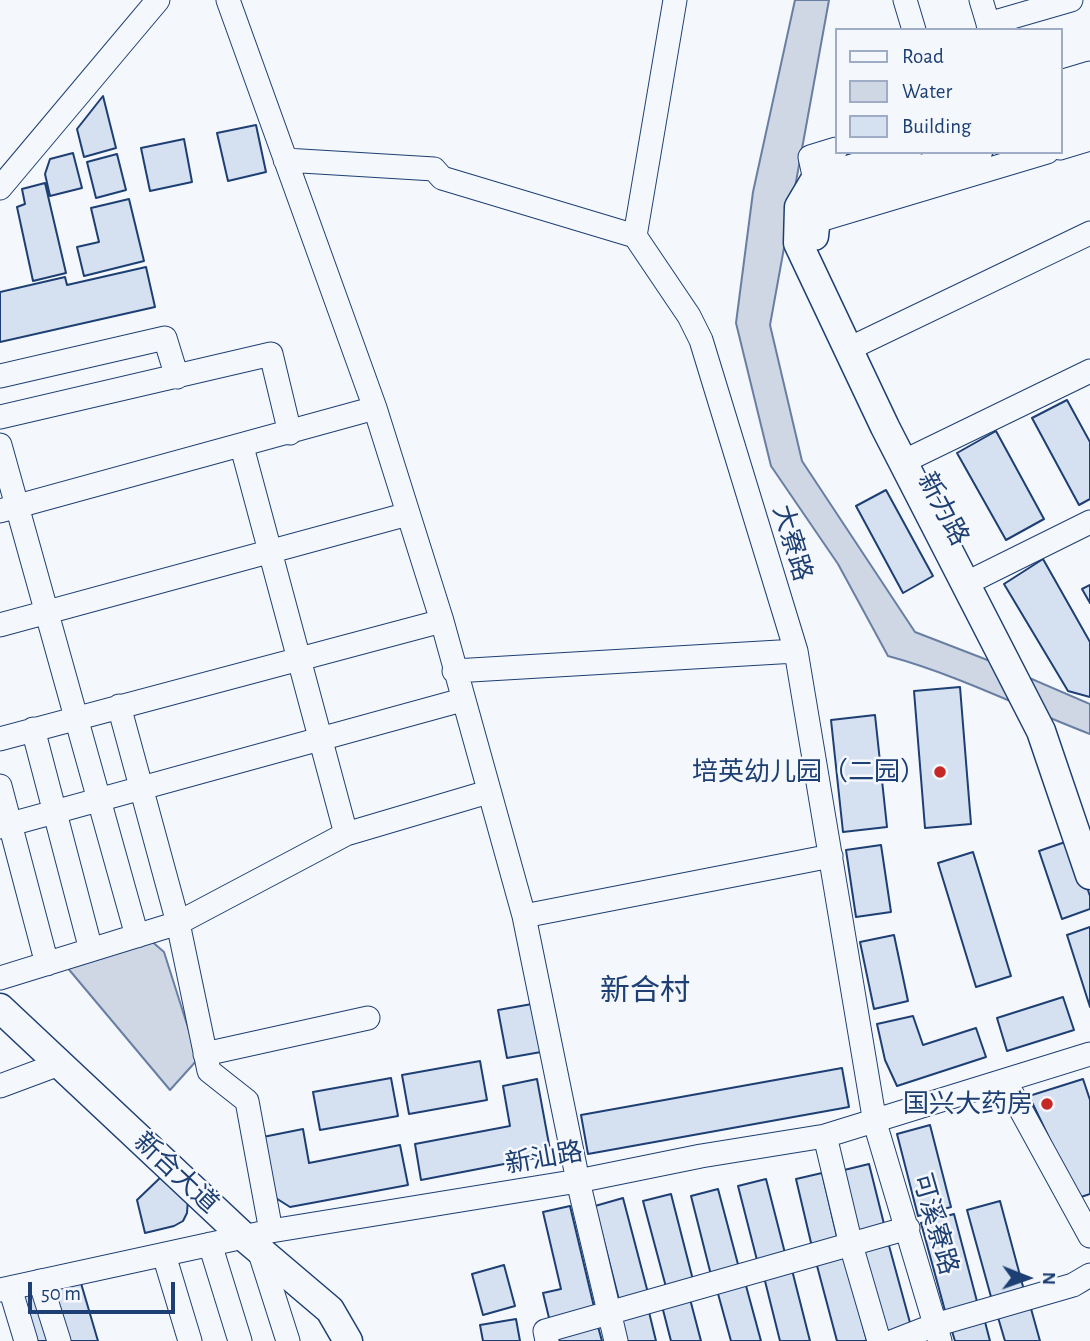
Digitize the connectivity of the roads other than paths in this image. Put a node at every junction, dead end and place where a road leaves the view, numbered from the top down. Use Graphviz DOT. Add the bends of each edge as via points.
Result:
graph roads {
  1 [pos="158,0"];
  2 [pos="228,0"];
  3 [pos="675,0"];
  4 [pos="905,0"];
  5 [pos="981,0"];
  6 [pos="1071,0"];
  7 [pos="989,27"];
  8 [pos="913,28"];
  9 [pos="1090,73"];
  10 [pos="1062,81"];
  11 [pos="1090,96"];
  12 [pos="1062,104"];
  13 [pos="1090,117"];
  14 [pos="1062,126"];
  15 [pos="1090,139"];
  16 [pos="1062,147"];
  17 [pos="834,150"];
  18 [pos="902,154"];
  19 [pos="969,154"];
  20 [pos="1040,154"];
  21 [pos="285,160"];
  22 [pos="0,188"];
  23 [pos="823,188"];
  24 [pos="813,222"];
  25 [pos="1090,233"];
  26 [pos="635,236"];
  27 [pos="818,270"];
  28 [pos="859,344"];
  29 [pos="1090,371"];
  30 [pos="0,376"];
  31 [pos="177,377"];
  32 [pos="375,408"];
  33 [pos="0,417"];
  34 [pos="290,433"];
  35 [pos="0,445"];
  36 [pos="242,447"];
  37 [pos="915,456"];
  38 [pos="8,508"];
  39 [pos="408,514"];
  40 [pos="1090,522"];
  41 [pos="270,552"];
  42 [pos="979,577"];
  43 [pos="47,613"];
  44 [pos="442,621"];
  45 [pos="0,625"];
  46 [pos="796,651"];
  47 [pos="1013,657"];
  48 [pos="298,659"];
  49 [pos="454,671"];
  50 [pos="462,700"];
  51 [pos="119,706"];
  52 [pos="75,717"];
  53 [pos="33,729"];
  54 [pos="1052,734"];
  55 [pos="0,739"];
  56 [pos="320,740"];
  57 [pos="0,786"];
  58 [pos="141,788"];
  59 [pos="488,792"];
  60 [pos="99,800"];
  61 [pos="55,812"];
  62 [pos="1090,824"];
  63 [pos="5,826"];
  64 [pos="346,834"];
  65 [pos="831,856"];
  66 [pos="1090,875"];
  67 [pos="524,916"];
  68 [pos="178,923"];
  69 [pos="137,936"];
  70 [pos="91,950"];
  71 [pos="47,964"];
  72 [pos="0,978"];
  73 [pos="0,1008"];
  74 [pos="368,1018"];
  75 [pos="205,1054"];
  76 [pos="1090,1054"];
  77 [pos="59,1064"];
  78 [pos="1005,1082"];
  79 [pos="0,1086"];
  80 [pos="875,1123"];
  81 [pos="825,1136"];
  82 [pos="578,1181"];
  83 [pos="908,1228"];
  84 [pos="1090,1236"];
  85 [pos="258,1239"];
  86 [pos="210,1244"];
  87 [pos="852,1245"];
  88 [pos="164,1255"];
  89 [pos="1090,1275"];
  90 [pos="40,1281"];
  91 [pos="5,1289"];
  92 [pos="609,1314"];
  93 [pos="938,1333"];
  94 [pos="546,1336"];
  95 [pos="26,1341"];
  96 [pos="59,1341"];
  97 [pos="190,1341"];
  98 [pos="240,1341"];
  99 [pos="288,1341"];
  100 [pos="348,1341"];
  101 [pos="615,1341"];
  102 [pos="879,1341"];
  103 [pos="894,1341"];
  1 -- 22 [label="street"];
  2 -- 21 [label="street"];
  3 -- 26 [label="street"];
  4 -- 8 [label="street"];
  5 -- 7 [label="street"];
  6 -- 7 [label="street"];
  9 -- 10 [label="street"];
  11 -- 12 [label="main road"];
  13 -- 14 [label="main road"];
  15 -- 16 [label="street"];
  17 -- 23 [label="street" via="810,157"];
  18 -- 23 [label="main road"];
  19 -- 23 [label="main road"];
  20 -- 24 [label="street"];
  21 -- 26 [label="street" via="433,169 442,178"];
  21 -- 32 [label="street"];
  23 -- 24 [label="main road"];
  23 -- 27 [label="main road" via="799,207 796,222 798,243"];
  24 -- 27 [label="main road, 新力路"];
  25 -- 28 [label="street"];
  26 -- 46 [label="street, 大寮路" via="690,316 701,340"];
  27 -- 28 [label="main road, 新力路"];
  27 -- 47 [label="main road" via="885,427"];
  28 -- 37 [label="main road, 新力路"];
  29 -- 37 [label="street"];
  30 -- 31 [label="street" via="165,338"];
  31 -- 33 [label="street"];
  31 -- 34 [label="street" via="271,354"];
  32 -- 34 [label="street"];
  32 -- 39 [label="street"];
  34 -- 36 [label="street"];
  35 -- 38 [label="street"];
  36 -- 38 [label="street"];
  36 -- 41 [label="street"];
  37 -- 42 [label="main road, 新力路"];
  38 -- 43 [label="street"];
  39 -- 41 [label="street"];
  39 -- 44 [label="street"];
  40 -- 42 [label="street"];
  41 -- 43 [label="street"];
  41 -- 48 [label="street"];
  42 -- 47 [label="main road, 新力路"];
  43 -- 45 [label="street"];
  43 -- 52 [label="street"];
  44 -- 48 [label="street"];
  44 -- 49 [label="street"];
  46 -- 49 [label="street"];
  46 -- 65 [label="street, 大寮路"];
  47 -- 54 [label="main road, 新力路"];
  48 -- 51 [label="street"];
  48 -- 56 [label="street"];
  49 -- 50 [label="street"];
  50 -- 56 [label="street"];
  50 -- 59 [label="street"];
  51 -- 52 [label="street"];
  51 -- 58 [label="street"];
  52 -- 53 [label="street"];
  52 -- 60 [label="street"];
  53 -- 55 [label="street"];
  53 -- 61 [label="street"];
  54 -- 62 [label="main road, 新力路"];
  54 -- 66 [label="main road"];
  56 -- 58 [label="street"];
  56 -- 64 [label="street"];
  57 -- 63 [label="street"];
  58 -- 60 [label="street"];
  58 -- 68 [label="street"];
  59 -- 64 [label="street"];
  59 -- 67 [label="street"];
  60 -- 61 [label="street"];
  60 -- 69 [label="street"];
  61 -- 63 [label="street"];
  61 -- 70 [label="street"];
  63 -- 71 [label="street"];
  64 -- 68 [label="street"];
  65 -- 67 [label="street"];
  65 -- 80 [label="street, 大寮路"];
  67 -- 82 [label="street"];
  68 -- 69 [label="street"];
  68 -- 75 [label="street"];
  69 -- 70 [label="street"];
  70 -- 71 [label="street"];
  71 -- 72 [label="street"];
  73 -- 77 [label="main road, 新合大道"];
  74 -- 75 [label="street"];
  75 -- 85 [label="street" via="209,1071 247,1101"];
  76 -- 78 [label="street, 新汕路"];
  77 -- 79 [label="street"];
  77 -- 85 [label="main road, 新合大道"];
  78 -- 80 [label="street, 新汕路"];
  78 -- 84 [label="street"];
  80 -- 81 [label="street, 新汕路"];
  80 -- 83 [label="street, 可溪寮路"];
  81 -- 82 [label="street, 新汕路"];
  81 -- 87 [label="street"];
  82 -- 85 [label="street, 新汕路"];
  82 -- 92 [label="street"];
  83 -- 87 [label="street"];
  83 -- 93 [label="street, 可溪寮路"];
  85 -- 86 [label="street, 新汕路"];
  85 -- 99 [label="street"];
  85 -- 100 [label="main road, 新合大道" via="330,1310"];
  86 -- 88 [label="street, 新汕路"];
  86 -- 98 [label="street"];
  87 -- 92 [label="street"];
  87 -- 102 [label="street"];
  88 -- 90 [label="street, 新汕路"];
  88 -- 97 [label="street"];
  89 -- 93 [label="street"];
  90 -- 91 [label="street, 新汕路"];
  90 -- 96 [label="street"];
  91 -- 95 [label="street"];
  92 -- 94 [label="street"];
  92 -- 101 [label="street"];
  93 -- 103 [label="street"];
}
